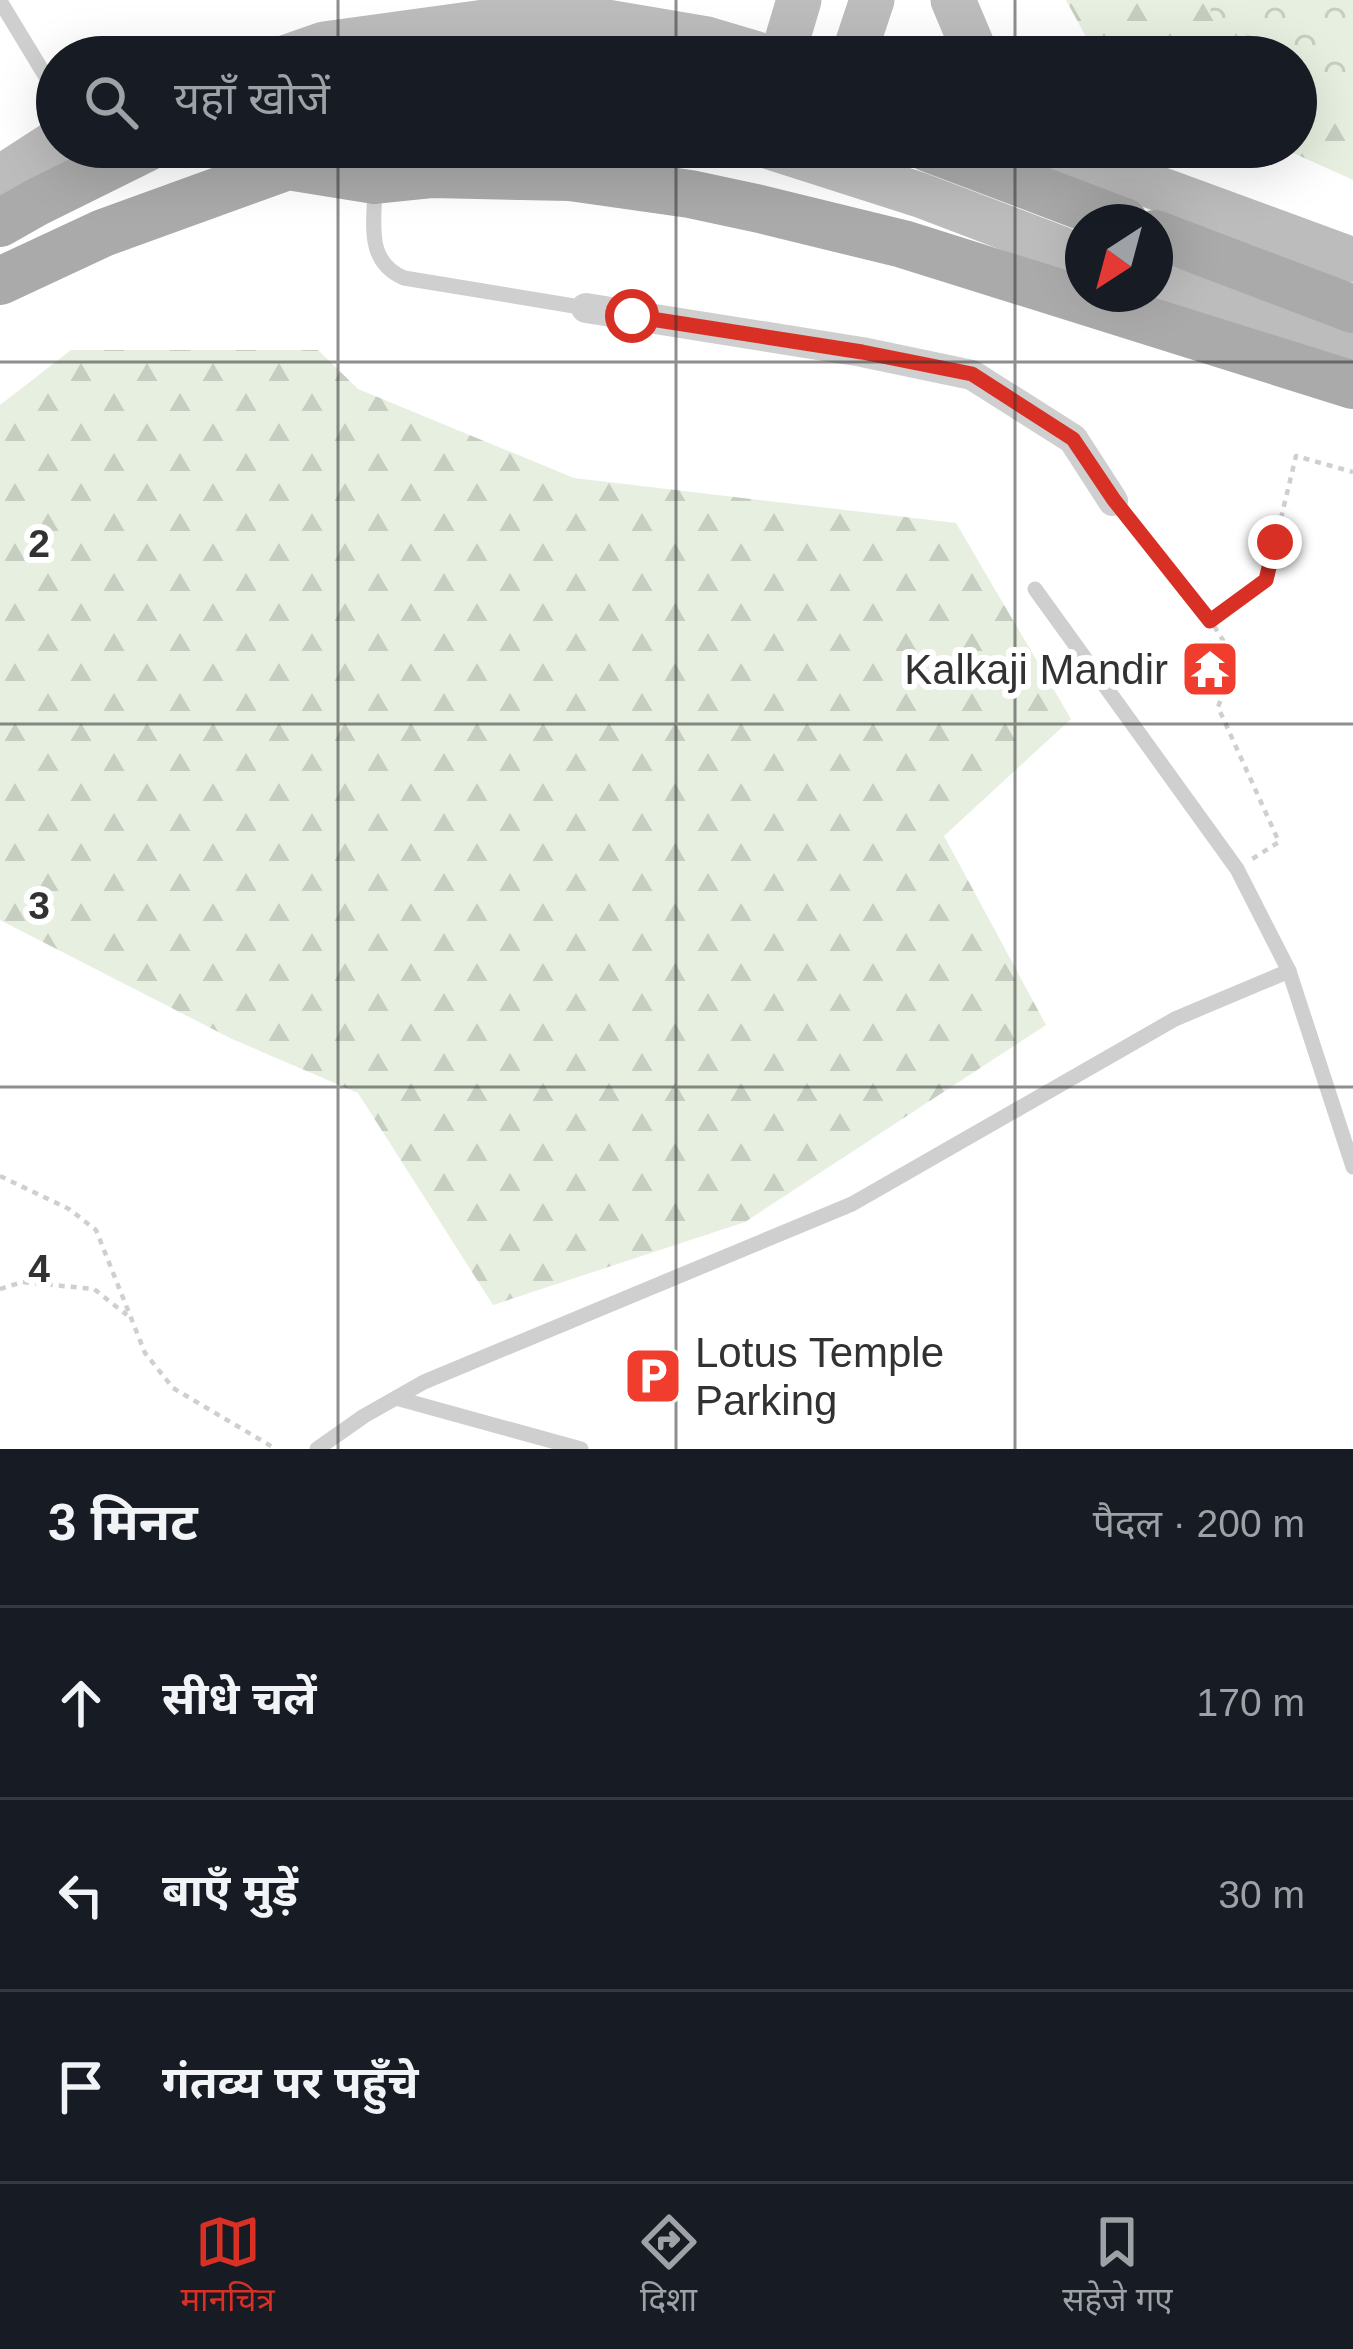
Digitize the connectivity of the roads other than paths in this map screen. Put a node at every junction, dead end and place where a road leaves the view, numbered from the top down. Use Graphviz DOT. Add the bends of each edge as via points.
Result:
graph roads {
  1 [pos="799,0"];
  2 [pos="872,0"];
  3 [pos="953,0"];
  4 [pos="0,1"];
  5 [pos="572,24"];
  6 [pos="380,36"];
  7 [pos="680,36"];
  8 [pos="788,36"];
  9 [pos="860,36"];
  10 [pos="968,36"];
  11 [pos="36,60"];
  12 [pos="36,155"];
  13 [pos="106,168"];
  14 [pos="273,168"];
  15 [pos="337,168"];
  16 [pos="841,168"];
  17 [pos="983,168"];
  18 [pos="1083,168"];
  19 [pos="0,178"];
  20 [pos="375,180"];
  21 [pos="1080,204"];
  22 [pos="1148,204"];
  23 [pos="1173,217"];
  24 [pos="1173,218"];
  25 [pos="0,224"];
  26 [pos="1065,250"];
  27 [pos="1353,260"];
  28 [pos="0,281"];
  29 [pos="1173,290"];
  30 [pos="586,308"];
  31 [pos="1353,309"];
  32 [pos="1353,353"];
  33 [pos="1353,386"];
  34 [pos="1114,500"];
  35 [pos="1035,589"];
  36 [pos="1289,971"];
  37 [pos="1353,1167"];
  38 [pos="396,1398"];
  39 [pos="317,1449"];
  40 [pos="581,1449"];
  1 -- 8 [label="main road"];
  2 -- 9 [label="main road"];
  3 -- 10 [label="main road"];
  4 -- 11 [label="lane"];
  5 -- 6 [label="main road" via="514,17"];
  5 -- 7 [label="main road"];
  12 -- 19 [label="main road"];
  13 -- 25 [label="main road"];
  14 -- 28 [label="main road"];
  15 -- 20 [label="main road"];
  16 -- 26 [label="main road"];
  17 -- 21 [label="main road"];
  18 -- 22 [label="main road"];
  20 -- 30 [label="lane" via="375,247 389,272"];
  20 -- 33 [label="main road" via="571,177 760,208 998,272"];
  23 -- 27 [label="main road"];
  24 -- 31 [label="main road"];
  29 -- 32 [label="main road"];
  30 -- 34 [label="street" via="972,374 1073,439"];
  35 -- 36 [label="lane" via="1237,868"];
  36 -- 37 [label="lane"];
  36 -- 38 [label="lane" via="1175,1019 852,1204"];
  38 -- 39 [label="lane"];
  38 -- 40 [label="lane"];
}
